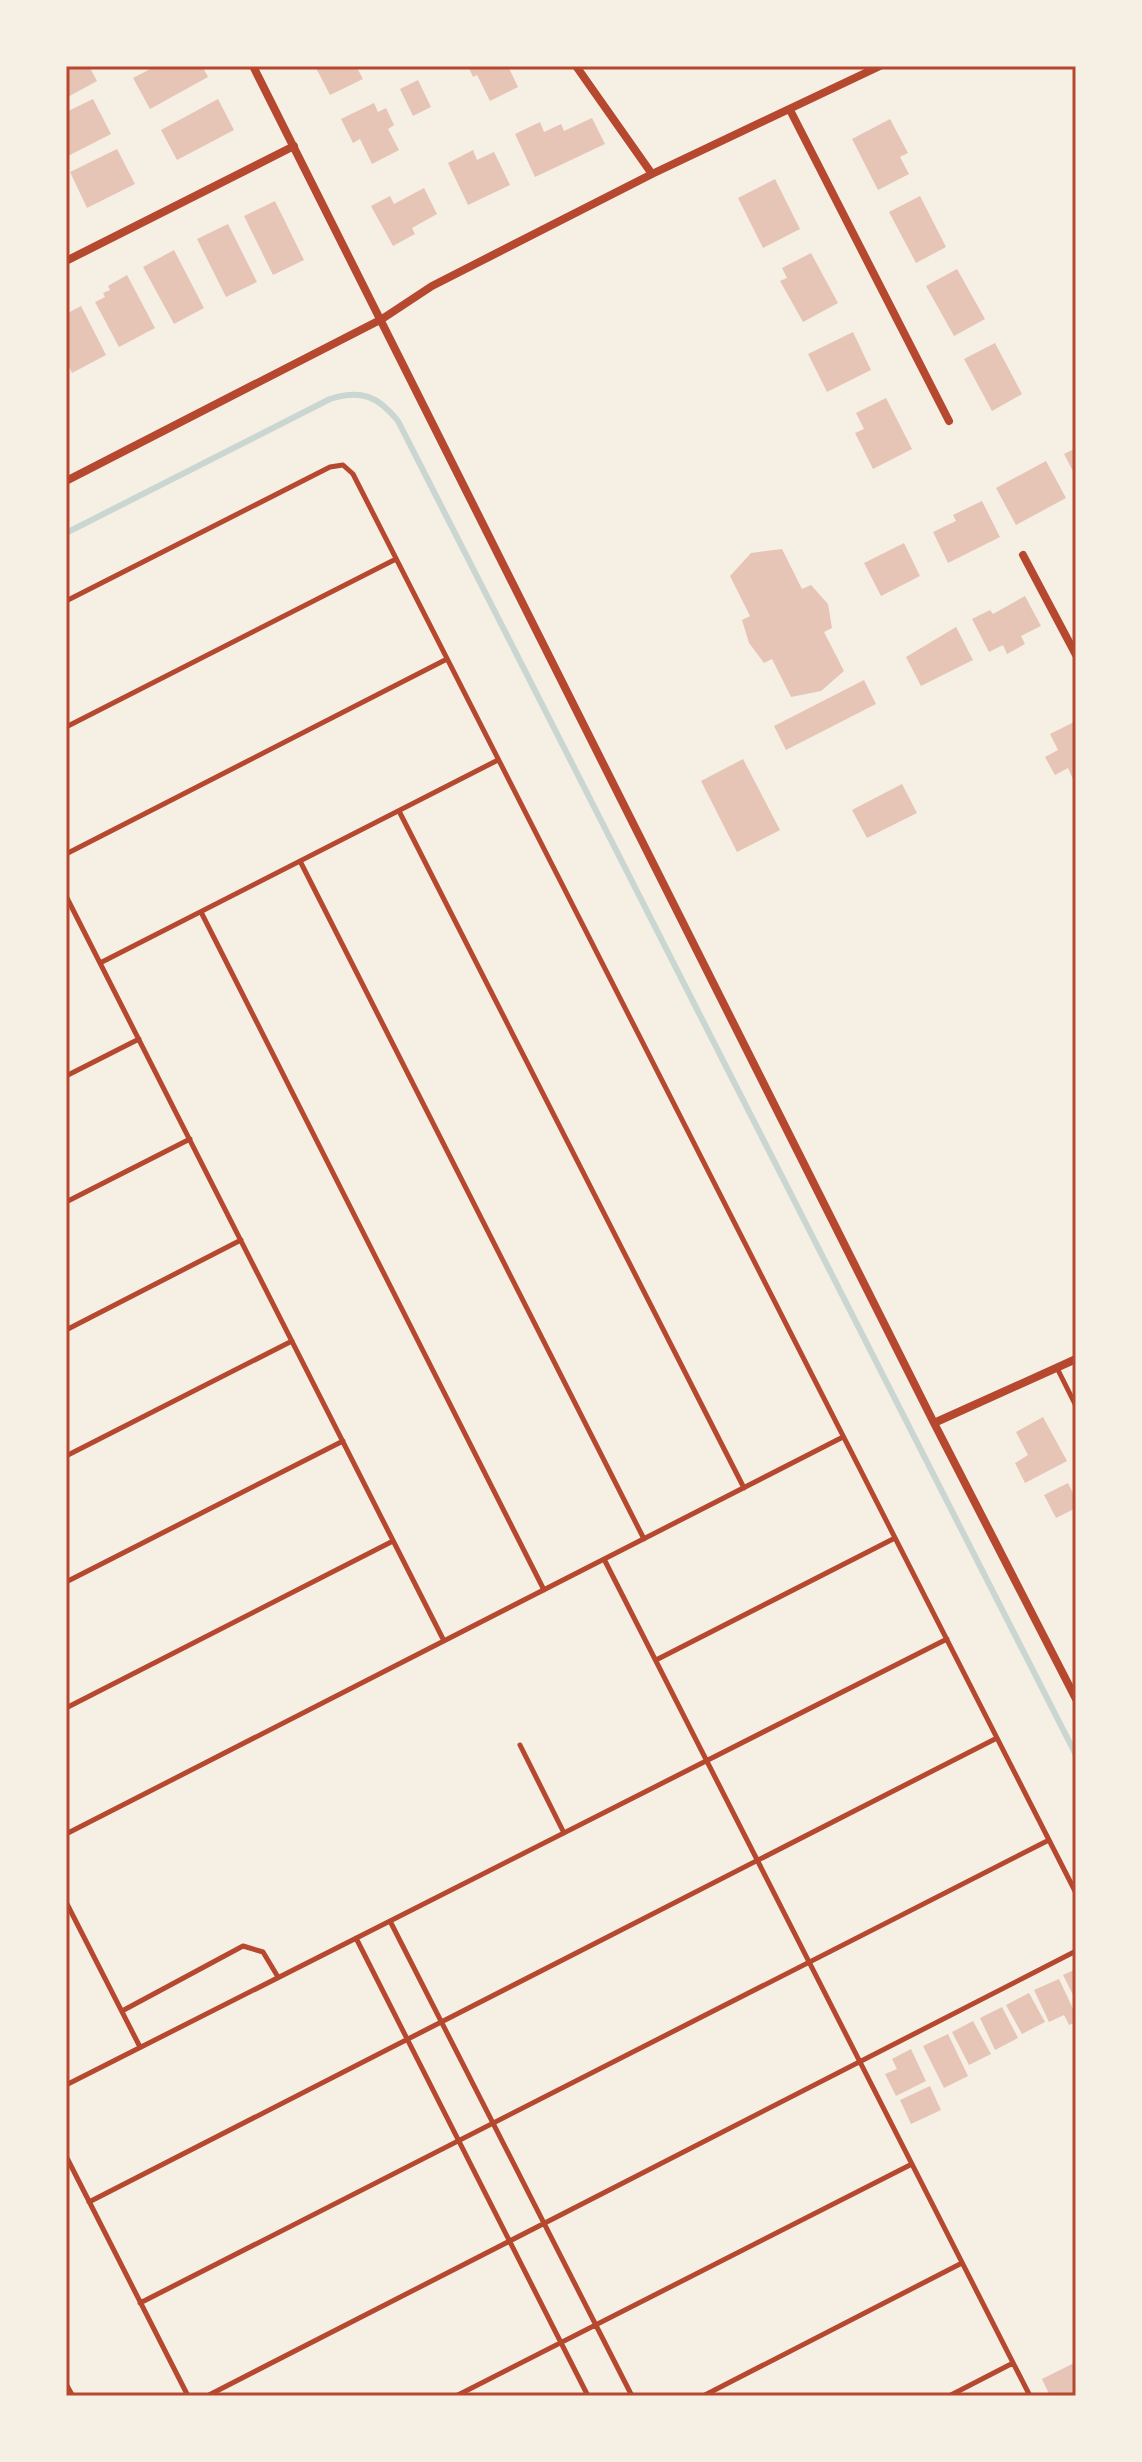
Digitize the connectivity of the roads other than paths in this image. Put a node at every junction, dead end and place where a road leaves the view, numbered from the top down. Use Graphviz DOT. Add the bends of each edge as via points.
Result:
graph roads {
  1 [pos="253,66"];
  2 [pos="576,66"];
  3 [pos="880,66"];
  4 [pos="790,110"];
  5 [pos="294,146"];
  6 [pos="652,174"];
  7 [pos="66,259"];
  8 [pos="382,319"];
  9 [pos="949,421"];
  10 [pos="66,481"];
  11 [pos="1023,555"];
  12 [pos="396,559"];
  13 [pos="66,601"];
  14 [pos="1076,655"];
  15 [pos="447,659"];
  16 [pos="66,727"];
  17 [pos="498,760"];
  18 [pos="399,811"];
  19 [pos="66,854"];
  20 [pos="300,861"];
  21 [pos="66,896"];
  22 [pos="201,912"];
  23 [pos="100,963"];
  24 [pos="139,1039"];
  25 [pos="66,1076"];
  26 [pos="190,1139"];
  27 [pos="66,1202"];
  28 [pos="241,1240"];
  29 [pos="66,1330"];
  30 [pos="292,1341"];
  31 [pos="1076,1359"];
  32 [pos="1057,1368"];
  33 [pos="1076,1406"];
  34 [pos="934,1423"];
  35 [pos="843,1437"];
  36 [pos="343,1441"];
  37 [pos="66,1456"];
  38 [pos="744,1488"];
  39 [pos="895,1538"];
  40 [pos="644,1539"];
  41 [pos="393,1541"];
  42 [pos="604,1559"];
  43 [pos="66,1582"];
  44 [pos="544,1590"];
  45 [pos="947,1639"];
  46 [pos="444,1641"];
  47 [pos="656,1660"];
  48 [pos="1076,1699"];
  49 [pos="66,1708"];
  50 [pos="997,1738"];
  51 [pos="520,1745"];
  52 [pos="707,1760"];
  53 [pos="564,1833"];
  54 [pos="66,1834"];
  55 [pos="1049,1840"];
  56 [pos="758,1861"];
  57 [pos="1076,1893"];
  58 [pos="66,1902"];
  59 [pos="390,1921"];
  60 [pos="356,1938"];
  61 [pos="1076,1951"];
  62 [pos="809,1962"];
  63 [pos="278,1977"];
  64 [pos="122,2011"];
  65 [pos="442,2022"];
  66 [pos="407,2040"];
  67 [pos="140,2047"];
  68 [pos="860,2062"];
  69 [pos="66,2085"];
  70 [pos="493,2123"];
  71 [pos="458,2141"];
  72 [pos="66,2156"];
  73 [pos="912,2164"];
  74 [pos="89,2202"];
  75 [pos="544,2223"];
  76 [pos="509,2242"];
  77 [pos="962,2263"];
  78 [pos="140,2303"];
  79 [pos="596,2325"];
  80 [pos="561,2343"];
  81 [pos="1013,2363"];
  82 [pos="66,2387"];
  83 [pos="71,2396"];
  84 [pos="188,2396"];
  85 [pos="207,2396"];
  86 [pos="456,2396"];
  87 [pos="588,2396"];
  88 [pos="632,2396"];
  89 [pos="703,2396"];
  90 [pos="949,2396"];
  91 [pos="1030,2396"];
  1 -- 5 [label="street"];
  2 -- 6 [label="street"];
  3 -- 4 [label="street"];
  4 -- 6 [label="street"];
  4 -- 9 [label="street"];
  5 -- 7 [label="street"];
  5 -- 8 [label="street"];
  6 -- 8 [label="street" via="432,286"];
  8 -- 10 [label="street"];
  8 -- 34 [label="street"];
  11 -- 14 [label="street"];
  12 -- 13 [label="lane" via="353,474 343,465"];
  12 -- 15 [label="lane"];
  12 -- 16 [label="lane"];
  15 -- 17 [label="lane"];
  15 -- 19 [label="lane"];
  17 -- 18 [label="lane"];
  17 -- 35 [label="lane"];
  18 -- 20 [label="lane"];
  18 -- 38 [label="lane"];
  20 -- 22 [label="lane"];
  20 -- 40 [label="lane"];
  21 -- 23 [label="lane"];
  22 -- 23 [label="lane"];
  22 -- 44 [label="lane"];
  23 -- 24 [label="lane"];
  24 -- 25 [label="lane"];
  24 -- 26 [label="lane"];
  26 -- 27 [label="lane"];
  26 -- 28 [label="lane"];
  28 -- 29 [label="lane"];
  28 -- 30 [label="lane"];
  30 -- 36 [label="lane"];
  30 -- 37 [label="lane"];
  31 -- 32 [label="street"];
  32 -- 33 [label="lane"];
  32 -- 34 [label="street"];
  34 -- 48 [label="street"];
  35 -- 38 [label="lane"];
  35 -- 39 [label="lane"];
  36 -- 41 [label="lane"];
  36 -- 43 [label="lane"];
  38 -- 40 [label="lane"];
  39 -- 45 [label="lane"];
  39 -- 47 [label="lane"];
  40 -- 42 [label="lane"];
  41 -- 46 [label="lane"];
  41 -- 49 [label="lane"];
  42 -- 44 [label="lane"];
  42 -- 47 [label="lane"];
  44 -- 46 [label="lane"];
  45 -- 50 [label="lane"];
  45 -- 52 [label="lane"];
  46 -- 54 [label="lane"];
  47 -- 52 [label="lane"];
  50 -- 55 [label="lane"];
  50 -- 56 [label="lane"];
  51 -- 53 [label="lane"];
  52 -- 53 [label="lane"];
  52 -- 56 [label="lane"];
  53 -- 59 [label="lane"];
  55 -- 57 [label="lane"];
  55 -- 62 [label="lane"];
  56 -- 62 [label="lane"];
  56 -- 65 [label="lane"];
  58 -- 64 [label="lane"];
  59 -- 60 [label="lane"];
  59 -- 65 [label="lane"];
  60 -- 63 [label="lane"];
  60 -- 66 [label="lane"];
  61 -- 68 [label="lane"];
  62 -- 68 [label="lane"];
  62 -- 70 [label="lane"];
  63 -- 64 [label="lane" via="263,1952 243,1946"];
  63 -- 67 [label="lane"];
  64 -- 67 [label="lane"];
  65 -- 66 [label="lane"];
  65 -- 70 [label="lane"];
  66 -- 71 [label="lane"];
  66 -- 74 [label="lane"];
  67 -- 69 [label="lane"];
  68 -- 73 [label="lane"];
  68 -- 75 [label="lane"];
  70 -- 71 [label="lane"];
  70 -- 75 [label="lane"];
  71 -- 76 [label="lane"];
  71 -- 78 [label="lane"];
  72 -- 74 [label="lane"];
  73 -- 77 [label="lane"];
  73 -- 79 [label="lane"];
  74 -- 78 [label="lane"];
  75 -- 76 [label="lane"];
  75 -- 79 [label="lane"];
  76 -- 80 [label="lane"];
  76 -- 85 [label="lane"];
  77 -- 81 [label="lane"];
  77 -- 89 [label="lane"];
  78 -- 84 [label="lane"];
  79 -- 80 [label="lane"];
  79 -- 88 [label="lane"];
  80 -- 86 [label="lane"];
  80 -- 87 [label="lane"];
  81 -- 90 [label="lane"];
  81 -- 91 [label="lane"];
  82 -- 83 [label="street"];
}
